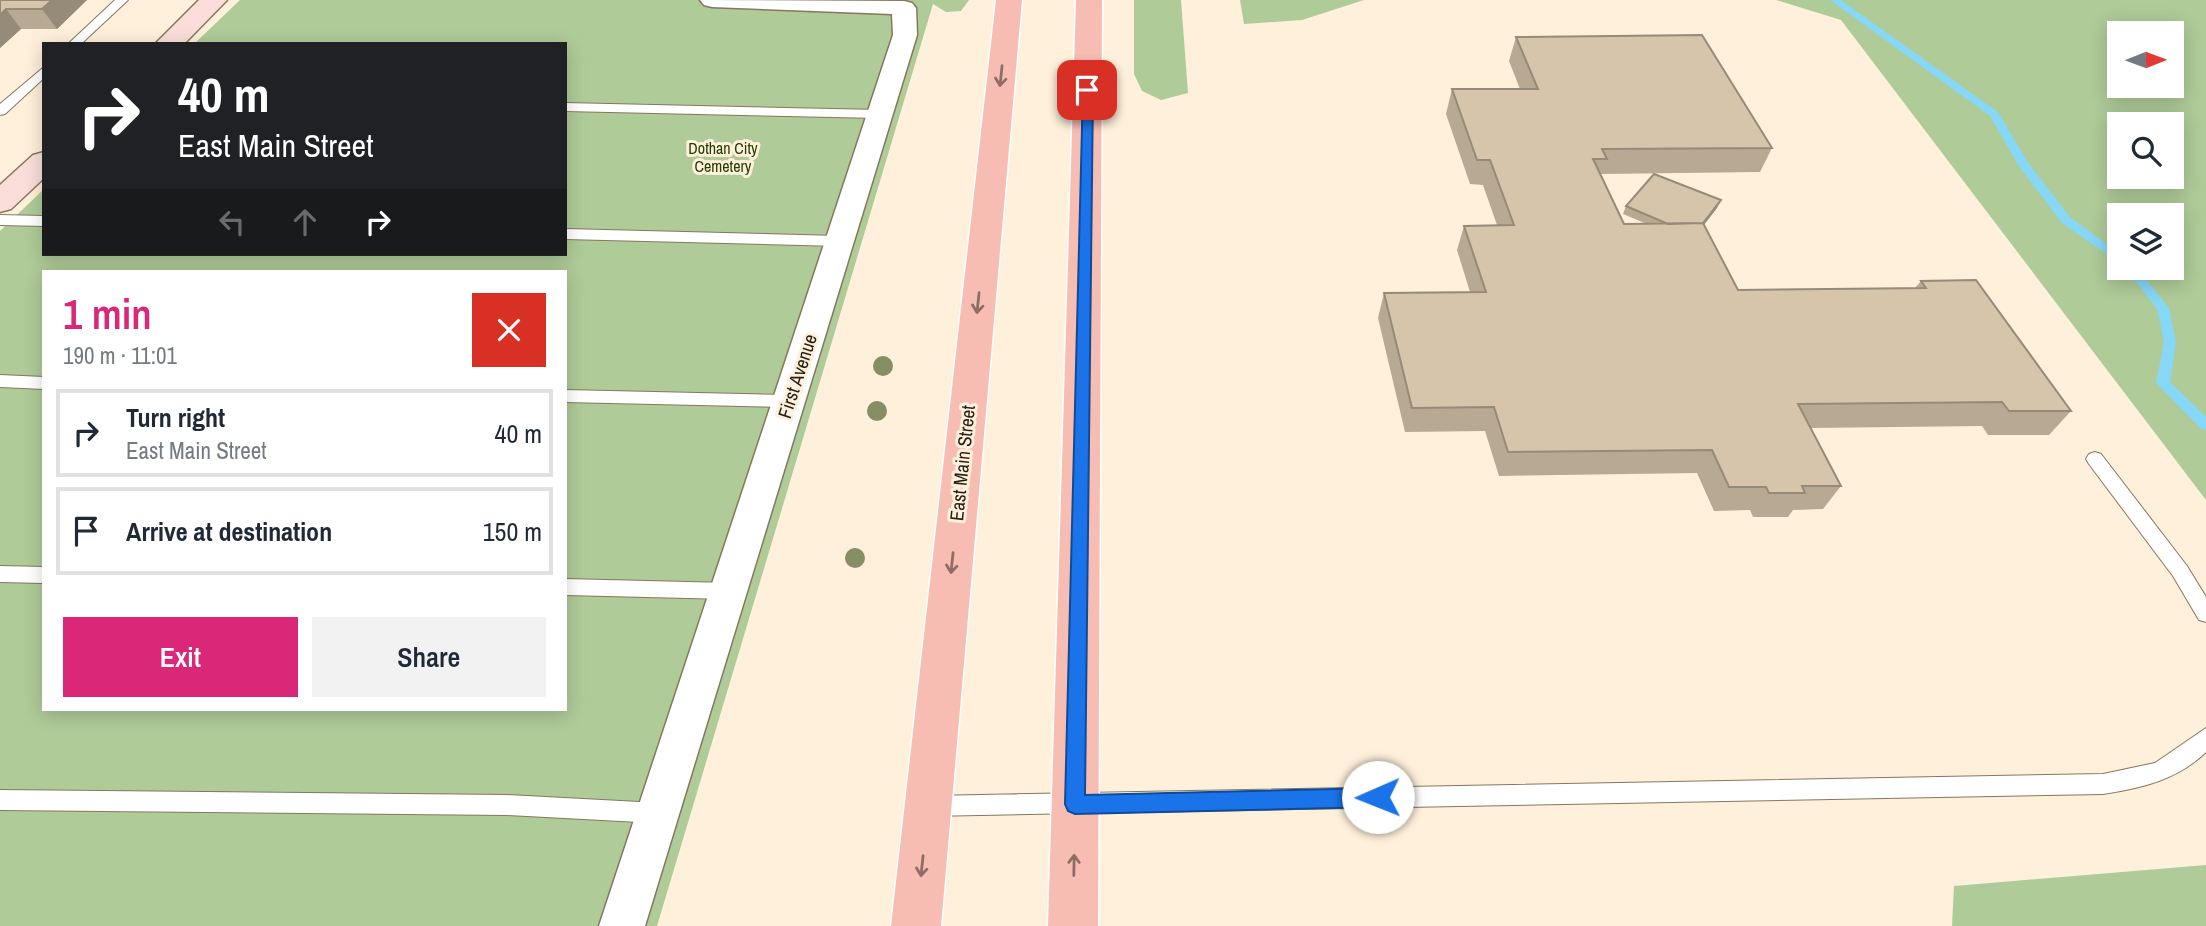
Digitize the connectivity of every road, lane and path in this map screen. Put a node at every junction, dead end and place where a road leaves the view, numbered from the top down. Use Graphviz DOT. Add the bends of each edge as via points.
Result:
graph roads {
  1 [pos="122,0"];
  2 [pos="214,0"];
  3 [pos="712,0"];
  4 [pos="1009,0"];
  5 [pos="1089,0"];
  6 [pos="76,42"];
  7 [pos="170,42"];
  8 [pos="42,74"];
  9 [pos="567,107"];
  10 [pos="0,111"];
  11 [pos="880,114"];
  12 [pos="42,163"];
  13 [pos="0,202"];
  14 [pos="0,220"];
  15 [pos="42,221"];
  16 [pos="567,234"];
  17 [pos="839,241"];
  18 [pos="0,382"];
  19 [pos="42,383"];
  20 [pos="567,396"];
  21 [pos="789,401"];
  22 [pos="2095,459"];
  23 [pos="0,574"];
  24 [pos="42,575"];
  25 [pos="567,587"];
  26 [pos="729,591"];
  27 [pos="2206,614"];
  28 [pos="2206,738"];
  29 [pos="0,800"];
  30 [pos="1075,804"];
  31 [pos="928,806"];
  32 [pos="658,813"];
  33 [pos="622,926"];
  34 [pos="916,926"];
  35 [pos="1073,926"];
  1 -- 6 [label="lane"];
  2 -- 7 [label="main road"];
  3 -- 11 [label="street, First Avenue" via="904,8 905,34"];
  4 -- 31 [label="main road, East Main Street, one-way"];
  5 -- 30 [label="main road"];
  8 -- 10 [label="lane"];
  9 -- 11 [label="lane"];
  11 -- 17 [label="street, First Avenue"];
  12 -- 13 [label="main road"];
  14 -- 15 [label="lane"];
  16 -- 17 [label="lane"];
  17 -- 21 [label="street, First Avenue"];
  18 -- 19 [label="lane"];
  20 -- 21 [label="lane"];
  21 -- 26 [label="street, First Avenue"];
  22 -- 27 [label="lane" via="2180,571"];
  23 -- 24 [label="lane"];
  25 -- 26 [label="lane"];
  26 -- 32 [label="street, First Avenue"];
  28 -- 30 [label="lane" via="2185,760 2155,775 2103,783"];
  29 -- 32 [label="lane" via="506,806"];
  30 -- 31 [label="lane"];
  35 -- 30 [label="main road, one-way"];
  31 -- 34 [label="main road, East Main Street, one-way"];
  32 -- 33 [label="street, First Avenue"];
}
